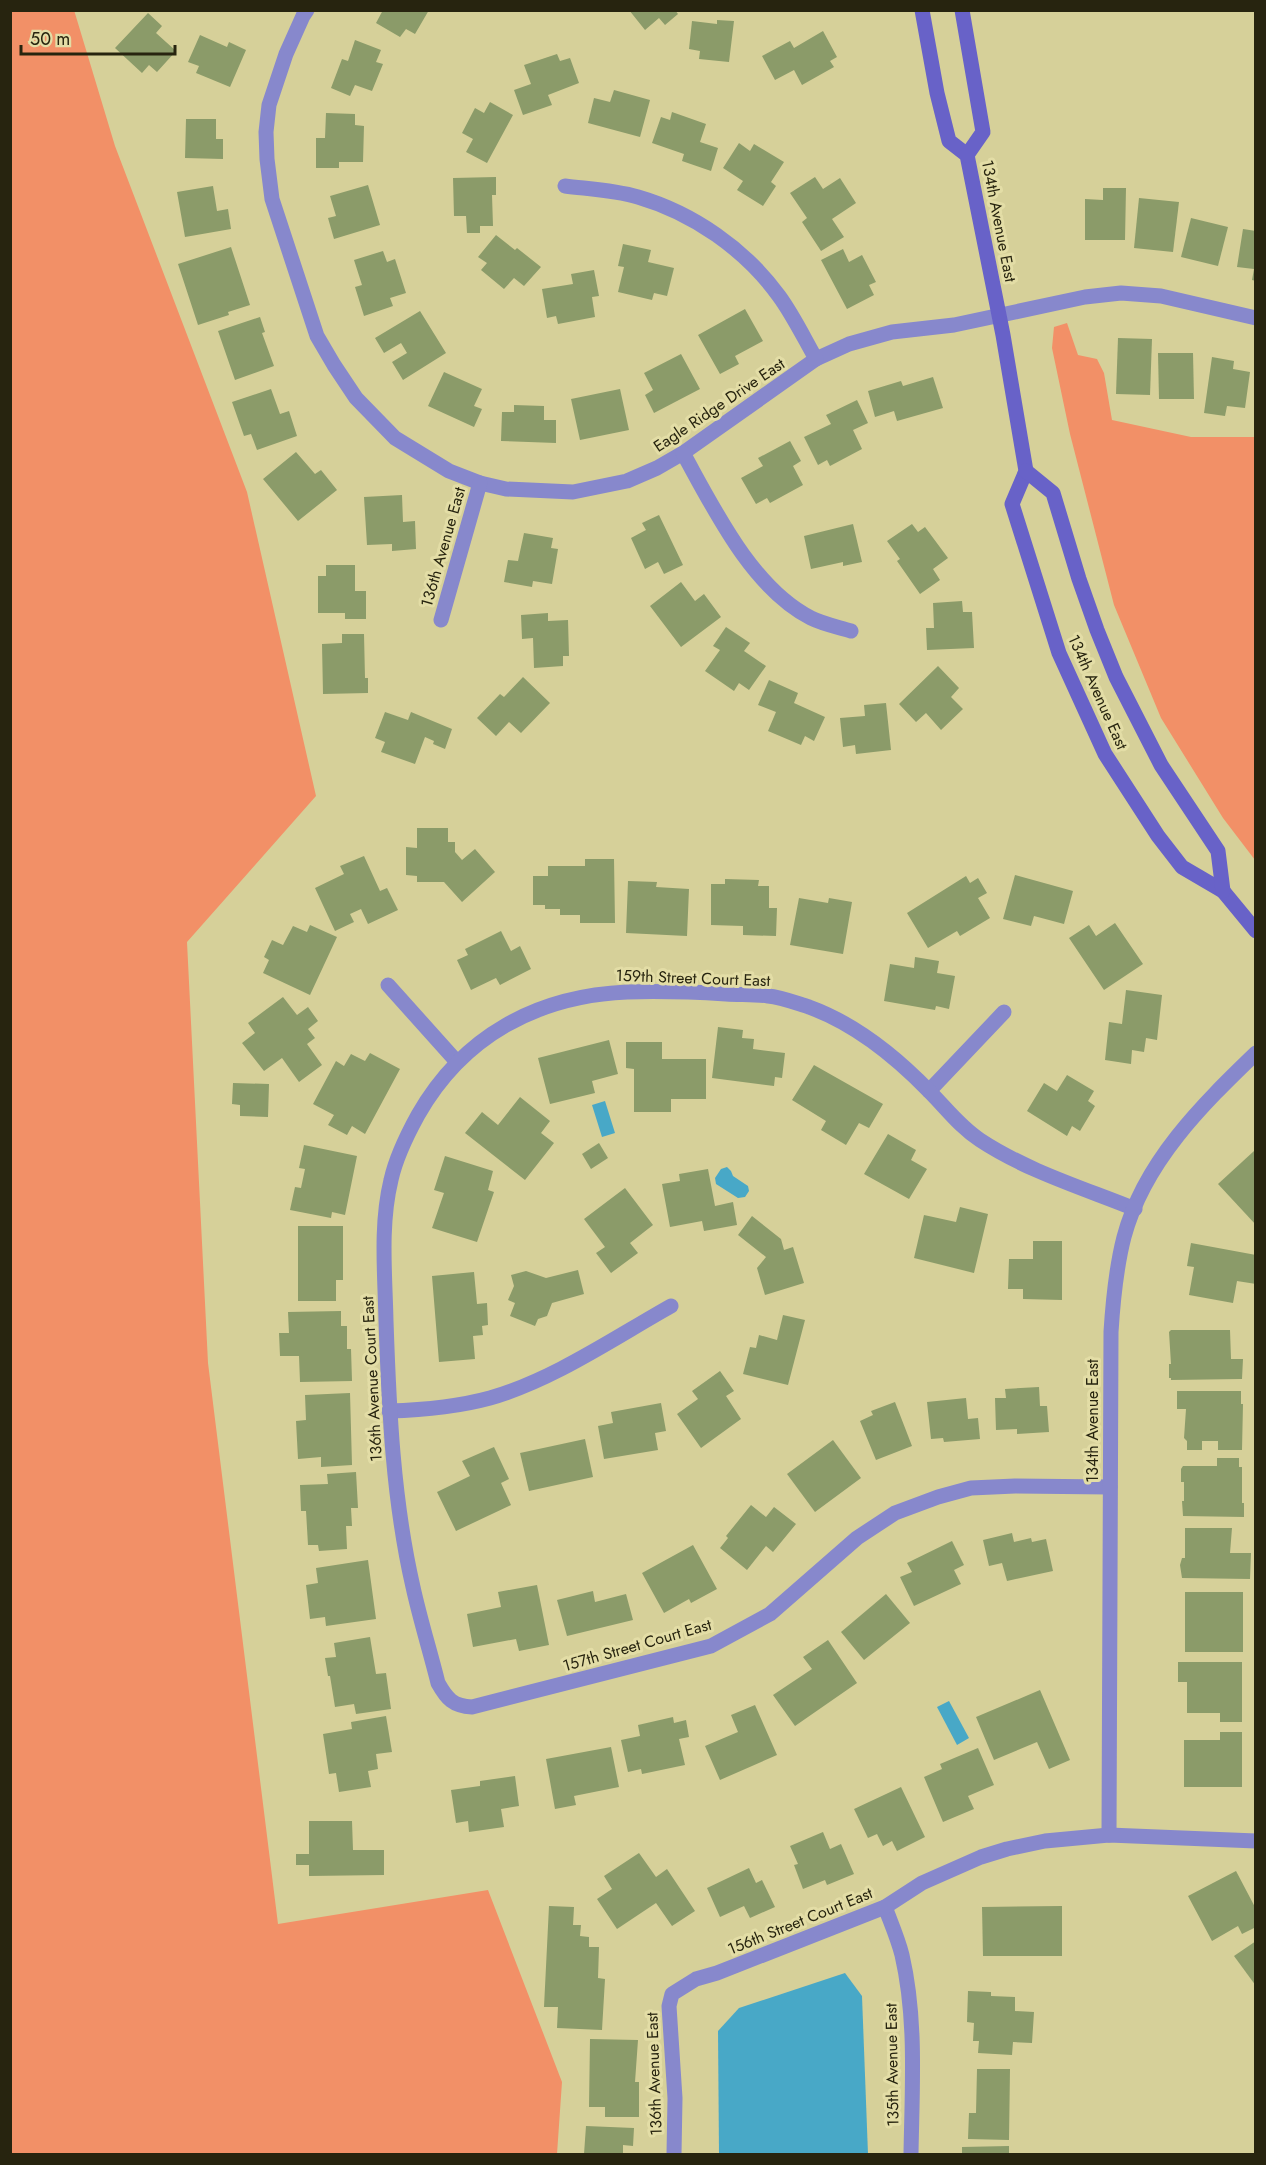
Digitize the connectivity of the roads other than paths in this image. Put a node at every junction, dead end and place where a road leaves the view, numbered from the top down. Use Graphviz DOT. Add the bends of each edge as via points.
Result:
graph roads {
  1 [pos="922,10"];
  2 [pos="962,10"];
  3 [pos="301,12"];
  4 [pos="968,155"];
  5 [pos="565,186"];
  6 [pos="999,315"];
  7 [pos="1256,318"];
  8 [pos="816,359"];
  9 [pos="682,453"];
  10 [pos="1026,471"];
  11 [pos="480,483"];
  12 [pos="441,620"];
  13 [pos="850,631"];
  14 [pos="1223,891"];
  15 [pos="1256,931"];
  16 [pos="388,985"];
  17 [pos="1004,1012"];
  18 [pos="1256,1053"];
  19 [pos="457,1062"];
  20 [pos="930,1091"];
  21 [pos="1135,1209"];
  22 [pos="671,1306"];
  23 [pos="389,1411"];
  24 [pos="1110,1487"];
  25 [pos="453,1704"];
  26 [pos="1109,1835"];
  27 [pos="1256,1841"];
  28 [pos="885,1907"];
  29 [pos="672,1994"];
  30 [pos="674,2154"];
  31 [pos="911,2154"];
  1 -- 4 [label="street, 134th Avenue East" via="949,141"];
  2 -- 4 [label="street, 134th Avenue East" via="983,132"];
  3 -- 11 [label="street, Eagle Ridge Drive East" via="269,105 267,159 272,199 317,336 356,398 395,438 449,471"];
  4 -- 6 [label="street, 134th Avenue East"];
  5 -- 8 [label="street" via="637,197 678,212 719,236 779,296"];
  6 -- 7 [label="street, Eagle Ridge Drive East" via="1121,293 1161,296"];
  6 -- 8 [label="street, Eagle Ridge Drive East" via="892,332 849,344"];
  6 -- 10 [label="street, 134th Avenue East"];
  8 -- 9 [label="street, Eagle Ridge Drive East"];
  9 -- 11 [label="street, Eagle Ridge Drive East" via="627,481 573,492 506,489"];
  9 -- 13 [label="street" via="741,552 769,587 811,618"];
  10 -- 14 [label="street, 134th Avenue East" via="1053,493 1079,579 1116,677 1161,765 1218,851"];
  10 -- 14 [label="street, 134th Avenue East" via="1012,504 1059,653 1105,754 1182,867"];
  11 -- 12 [label="street, 136th Avenue East"];
  14 -- 15 [label="street, 134th Avenue East"];
  16 -- 19 [label="street"];
  17 -- 20 [label="street"];
  18 -- 21 [label="street, 134th Avenue East" via="1199,1108 1152,1173"];
  19 -- 20 [label="street, 159th Street Court East" via="489,1034 531,1012 572,999 638,992 771,996 843,1021"];
  19 -- 23 [label="street, 136th Avenue Court East" via="430,1095 406,1136 391,1180 384,1242"];
  20 -- 21 [label="street, 159th Street Court East" via="978,1139 1005,1155"];
  21 -- 24 [label="street, 134th Avenue East" via="1124,1236 1114,1286"];
  22 -- 23 [label="street" via="522,1386 446,1407"];
  23 -- 25 [label="street, 136th Avenue Court East" via="413,1588 438,1683"];
  24 -- 25 [label="street, 157th Street Court East" via="971,1488 938,1497 895,1513 857,1538 770,1614 711,1646 472,1707"];
  24 -- 26 [label="street, 134th Avenue East"];
  26 -- 27 [label="street, 156th Street Court East"];
  26 -- 28 [label="street, 156th Street Court East" via="1045,1841 981,1857 922,1882"];
  28 -- 29 [label="street, 156th Street Court East" via="696,1979"];
  28 -- 31 [label="street, 135th Avenue East" via="902,1956 908,1991"];
  29 -- 30 [label="street, 136th Avenue East" via="669,2006"];
}
